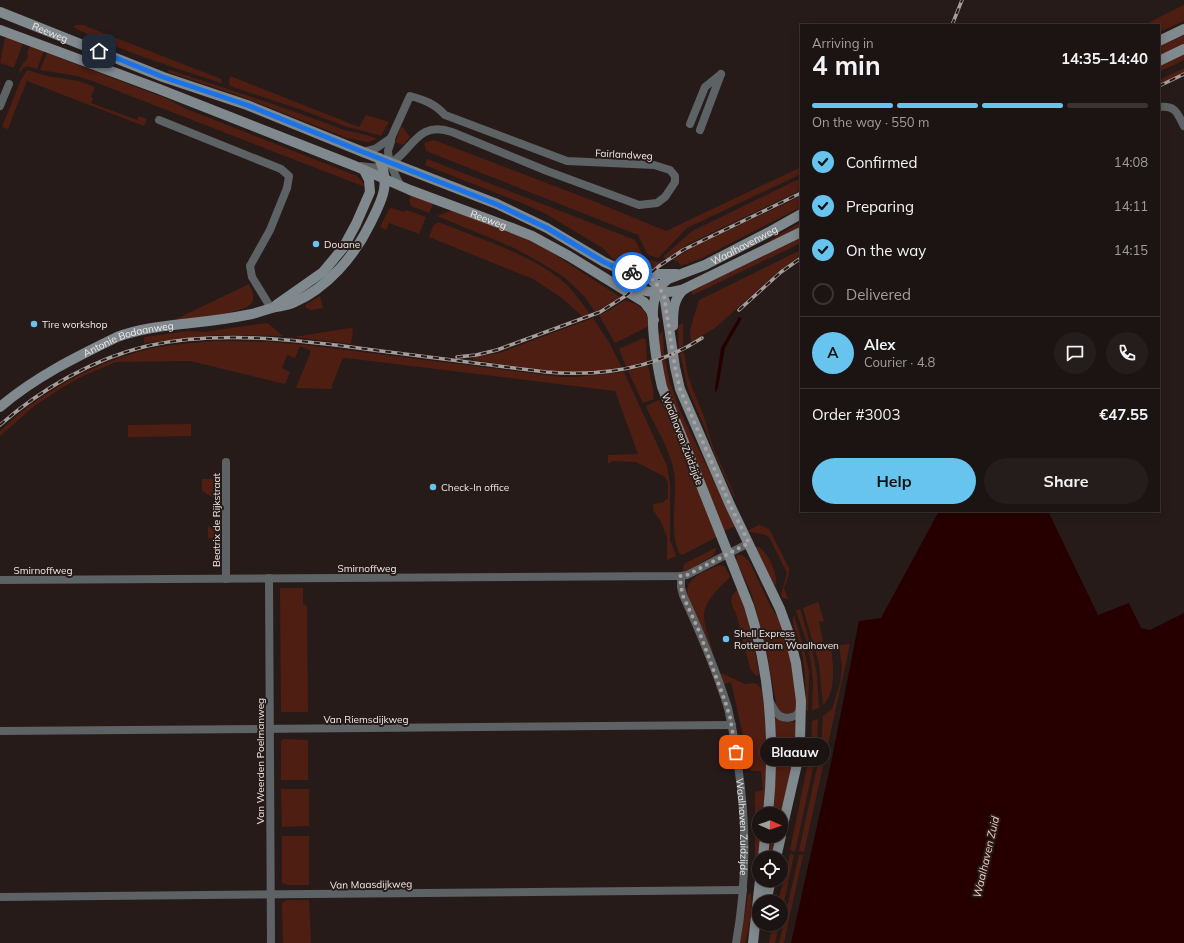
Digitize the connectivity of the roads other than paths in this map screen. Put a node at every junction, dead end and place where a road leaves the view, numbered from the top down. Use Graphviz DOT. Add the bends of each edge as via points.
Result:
graph roads {
  1 [pos="0,12"];
  2 [pos="1184,29"];
  3 [pos="0,30"];
  4 [pos="1160,41"];
  5 [pos="1184,49"];
  6 [pos="1160,61"];
  7 [pos="9,84"];
  8 [pos="0,106"];
  9 [pos="1160,106"];
  10 [pos="159,120"];
  11 [pos="690,124"];
  12 [pos="1184,126"];
  13 [pos="700,130"];
  14 [pos="391,138"];
  15 [pos="363,152"];
  16 [pos="401,155"];
  17 [pos="384,163"];
  18 [pos="359,168"];
  19 [pos="404,168"];
  20 [pos="386,179"];
  21 [pos="401,186"];
  22 [pos="380,203"];
  23 [pos="800,215"];
  24 [pos="800,232"];
  25 [pos="637,273"];
  26 [pos="672,276"];
  27 [pos="617,285"];
  28 [pos="681,291"];
  29 [pos="660,292"];
  30 [pos="271,308"];
  31 [pos="650,308"];
  32 [pos="654,320"];
  33 [pos="675,367"];
  34 [pos="0,408"];
  35 [pos="226,462"];
  36 [pos="749,543"];
  37 [pos="728,553"];
  38 [pos="680,576"];
  39 [pos="269,578"];
  40 [pos="226,579"];
  41 [pos="0,580"];
  42 [pos="767,698"];
  43 [pos="801,701"];
  44 [pos="732,725"];
  45 [pos="270,729"];
  46 [pos="0,732"];
  47 [pos="768,807"];
  48 [pos="787,807"];
  49 [pos="759,887"];
  50 [pos="743,890"];
  51 [pos="270,895"];
  52 [pos="0,897"];
  53 [pos="755,933"];
  54 [pos="271,943"];
  55 [pos="736,943"];
  56 [pos="753,943"];
  1 -- 15 [label="main road, Reeweg" via="163,77 247,105"];
  2 -- 4 [label="main road"];
  3 -- 18 [label="main road, Reeweg"];
  5 -- 6 [label="main road"];
  7 -- 8 [label="street"];
  9 -- 12 [label="street" via="1169,106 1176,110"];
  10 -- 30 [label="street" via="285,171 288,176 287,188 270,230 250,266 253,278"];
  11 -- 13 [label="street" via="705,87 721,74"];
  14 -- 15 [label="street" via="375,149"];
  14 -- 16 [label="street, Fairlandweg" via="410,96 438,107 445,116 567,161 654,165 670,170 675,176 675,182 657,204 639,204 546,171 452,132 438,129 423,134"];
  14 -- 17 [label="street" via="392,143"];
  15 -- 17 [label="main road, Reeweg"];
  16 -- 17 [label="street"];
  16 -- 19 [label="street"];
  17 -- 18 [label="street, Reeweg" via="371,168"];
  17 -- 19 [label="main road, Reeweg"];
  17 -- 20 [label="main road, Antonie Bodaanweg"];
  17 -- 21 [label="street"];
  18 -- 20 [label="main road, Reeweg"];
  18 -- 30 [label="main road, Antonie Bodaanweg" via="369,180 370,192 343,248 323,272"];
  19 -- 25 [label="main road, Reeweg" via="519,213 604,262"];
  20 -- 21 [label="main road, Reeweg"];
  20 -- 22 [label="main road, Antonie Bodaanweg"];
  21 -- 22 [label="main road, Antonie Bodaanweg"];
  21 -- 27 [label="main road, Reeweg" via="532,236"];
  22 -- 30 [label="main road, Antonie Bodaanweg" via="357,247 337,272 292,304"];
  23 -- 26 [label="main road, Waalhavenweg" via="717,259 686,273"];
  24 -- 28 [label="main road, Waalhavenweg"];
  25 -- 26 [label="main road, Reeweg"];
  25 -- 29 [label="main road, Reeweg" via="649,277"];
  26 -- 29 [label="main road" via="663,282"];
  27 -- 29 [label="main road, Reeweg"];
  27 -- 31 [label="main road, Reeweg"];
  28 -- 29 [label="main road, Reeweg"];
  28 -- 33 [label="main road, Waalhaven Zuidzijde" via="675,303 673,319"];
  29 -- 32 [label="main road, Waalhaven Zuidzijde" via="654,303"];
  29 -- 33 [label="main road, Waalhaven Zuidzijde"];
  30 -- 34 [label="main road, Antonie Bodaanweg" via="206,322 127,333 57,367"];
  31 -- 32 [label="main road, Waalhaven Zuidzijde"];
  32 -- 37 [label="main road, Waalhaven Zuidzijde" via="658,367 665,396"];
  33 -- 36 [label="main road, Waalhaven Zuidzijde" via="684,400"];
  35 -- 40 [label="street, Beatrix de Rijkstraat"];
  36 -- 37 [label="street"];
  36 -- 43 [label="main road, Waalhaven Zuidzijde" via="788,632 796,663"];
  37 -- 38 [label="street, Smirnoffweg" via="687,575"];
  37 -- 42 [label="main road, Waalhaven Zuidzijde" via="751,612 759,644"];
  38 -- 39 [label="street, Smirnoffweg"];
  38 -- 44 [label="street, Waalhaven Zuidzijde" via="683,596 711,662"];
  39 -- 40 [label="street, Smirnoffweg"];
  39 -- 45 [label="street, Van Weerden Poelmanweg"];
  40 -- 41 [label="street, Smirnoffweg"];
  42 -- 43 [label="street, Waalhaven Zuidzijde" via="781,717 786,718 799,713"];
  42 -- 47 [label="main road, Waalhaven Zuidzijde" via="770,760"];
  43 -- 48 [label="main road, Waalhaven Zuidzijde" via="798,754"];
  44 -- 45 [label="street, Van Riemsdijkweg"];
  44 -- 50 [label="street, Waalhaven Zuidzijde" via="744,817"];
  45 -- 46 [label="street, Van Riemsdijkweg"];
  45 -- 51 [label="street, Van Weerden Poelmanweg"];
  49 -- 53 [label="main road, Waalhaven Zuidzijde"];
  50 -- 51 [label="street, Van Maasdijkweg"];
  50 -- 55 [label="street, Waalhaven Zuidzijde"];
  51 -- 52 [label="street, Van Maasdijkweg"];
  51 -- 54 [label="street, Van Weerden Poelmanweg"];
  53 -- 56 [label="main road, Waalhaven Zuidzijde"];
}
